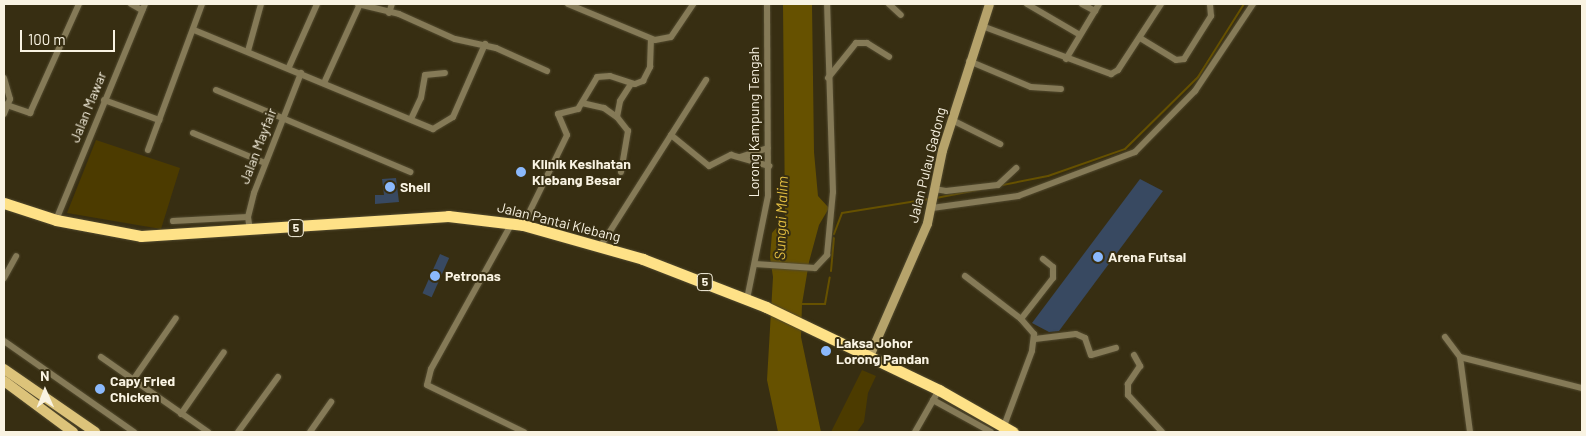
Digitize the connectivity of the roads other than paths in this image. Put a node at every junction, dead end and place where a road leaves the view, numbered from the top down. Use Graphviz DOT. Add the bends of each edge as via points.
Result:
graph roads {
  1 [pos="79,4"];
  2 [pos="131,4"];
  3 [pos="202,4"];
  4 [pos="261,4"];
  5 [pos="316,4"];
  6 [pos="359,4"];
  7 [pos="392,4"];
  8 [pos="568,4"];
  9 [pos="693,4"];
  10 [pos="767,4"];
  11 [pos="827,4"];
  12 [pos="889,4"];
  13 [pos="988,4"];
  14 [pos="1027,4"];
  15 [pos="1082,4"];
  16 [pos="1099,4"];
  17 [pos="1161,4"];
  18 [pos="1210,4"];
  19 [pos="1253,4"];
  20 [pos="144,7"];
  21 [pos="1095,11"];
  22 [pos="389,13"];
  23 [pos="901,15"];
  24 [pos="982,26"];
  25 [pos="194,30"];
  26 [pos="1080,35"];
  27 [pos="1140,38"];
  28 [pos="651,40"];
  29 [pos="485,44"];
  30 [pos="248,52"];
  31 [pos="889,57"];
  32 [pos="1066,59"];
  33 [pos="969,60"];
  34 [pos="289,68"];
  35 [pos="547,71"];
  36 [pos="301,73"];
  37 [pos="445,73"];
  38 [pos="4,78"];
  39 [pos="828,78"];
  40 [pos="706,80"];
  41 [pos="324,82"];
  42 [pos="632,84"];
  43 [pos="1061,89"];
  44 [pos="216,90"];
  45 [pos="104,100"];
  46 [pos="582,103"];
  47 [pos="6,105"];
  48 [pos="4,114"];
  49 [pos="617,117"];
  50 [pos="282,118"];
  51 [pos="411,119"];
  52 [pos="159,120"];
  53 [pos="952,120"];
  54 [pos="193,133"];
  55 [pos="671,135"];
  56 [pos="1000,144"];
  57 [pos="768,148"];
  58 [pos="148,150"];
  59 [pos="740,157"];
  60 [pos="265,164"];
  61 [pos="769,166"];
  62 [pos="1016,168"];
  63 [pos="410,172"];
  64 [pos="621,172"];
  65 [pos="933,199"];
  66 [pos="4,203"];
  67 [pos="248,217"];
  68 [pos="56,220"];
  69 [pos="172,221"];
  70 [pos="518,224"];
  71 [pos="250,231"];
  72 [pos="600,247"];
  73 [pos="16,256"];
  74 [pos="1043,259"];
  75 [pos="755,264"];
  76 [pos="965,276"];
  77 [pos="4,278"];
  78 [pos="746,299"];
  79 [pos="176,318"];
  80 [pos="1021,319"];
  81 [pos="1446,337"];
  82 [pos="1035,339"];
  83 [pos="4,341"];
  84 [pos="1116,348"];
  85 [pos="224,352"];
  86 [pos="1134,355"];
  87 [pos="869,356"];
  88 [pos="100,357"];
  89 [pos="1460,357"];
  90 [pos="4,365"];
  91 [pos="4,369"];
  92 [pos="278,377"];
  93 [pos="133,380"];
  94 [pos="4,382"];
  95 [pos="23,382"];
  96 [pos="1582,388"];
  97 [pos="936,395"];
  98 [pos="331,402"];
  99 [pos="180,414"];
  100 [pos="1008,429"];
  101 [pos="73,432"];
  102 [pos="96,432"];
  103 [pos="134,432"];
  104 [pos="208,432"];
  105 [pos="238,432"];
  106 [pos="310,432"];
  107 [pos="524,432"];
  108 [pos="915,432"];
  109 [pos="991,432"];
  110 [pos="1162,432"];
  111 [pos="1470,432"];
  1 -- 47 [label="street" via="30,113"];
  2 -- 20 [label="street"];
  3 -- 25 [label="street"];
  4 -- 30 [label="street"];
  5 -- 34 [label="street"];
  6 -- 22 [label="street"];
  6 -- 41 [label="street"];
  7 -- 22 [label="street"];
  8 -- 28 [label="street" via="630,27"];
  9 -- 28 [label="street" via="671,37"];
  10 -- 57 [label="street, Lorong Kampung Tengah"];
  11 -- 39 [label="street"];
  12 -- 23 [label="street"];
  13 -- 24 [label="main road, Jalan Pulau Gadong"];
  14 -- 26 [label="street"];
  15 -- 21 [label="street"];
  16 -- 21 [label="street"];
  17 -- 27 [label="street"];
  18 -- 27 [label="street" via="1211,16 1184,59 1176,60"];
  19 -- 65 [label="street" via="1195,91 1134,152 1018,196"];
  20 -- 45 [label="street, Jalan Mawar"];
  21 -- 26 [label="street"];
  22 -- 29 [label="street" via="455,39"];
  24 -- 32 [label="street"];
  24 -- 33 [label="main road, Jalan Pulau Gadong"];
  25 -- 30 [label="street"];
  25 -- 52 [label="street"];
  26 -- 32 [label="street"];
  27 -- 32 [label="street" via="1111,74"];
  28 -- 42 [label="street" via="648,72 639,83"];
  29 -- 35 [label="street"];
  29 -- 51 [label="street" via="453,117 433,129"];
  30 -- 34 [label="street"];
  31 -- 39 [label="street" via="866,43 856,43"];
  33 -- 43 [label="street" via="1031,87"];
  33 -- 53 [label="main road, Jalan Pulau Gadong"];
  34 -- 36 [label="street"];
  36 -- 41 [label="street"];
  36 -- 50 [label="street, Jalan Mayfair"];
  37 -- 51 [label="street" via="425,75 421,98"];
  38 -- 47 [label="street" via="10,94"];
  39 -- 75 [label="street" via="833,208 825,259 815,268"];
  40 -- 55 [label="street"];
  41 -- 51 [label="street"];
  42 -- 46 [label="street" via="610,76 597,77"];
  42 -- 49 [label="street" via="620,101"];
  44 -- 50 [label="street"];
  45 -- 52 [label="street"];
  45 -- 68 [label="street, Jalan Mawar"];
  46 -- 49 [label="street" via="604,108"];
  46 -- 70 [label="street" via="575,112 558,114 567,135"];
  47 -- 48 [label="street"];
  49 -- 64 [label="street" via="628,131"];
  50 -- 60 [label="street, Jalan Mayfair"];
  50 -- 63 [label="street"];
  52 -- 58 [label="street"];
  53 -- 56 [label="street"];
  53 -- 65 [label="main road, Jalan Pulau Gadong"];
  54 -- 60 [label="street"];
  55 -- 59 [label="street" via="709,166 725,156"];
  55 -- 72 [label="street"];
  57 -- 59 [label="street"];
  57 -- 61 [label="street, Lorong Kampung Tengah"];
  59 -- 61 [label="street"];
  60 -- 67 [label="street, Jalan Mayfair"];
  61 -- 75 [label="street, Lorong Kampung Tengah" via="768,196"];
  62 -- 65 [label="street" via="998,185 946,191"];
  65 -- 87 [label="main road, Jalan Pulau Gadong"];
  66 -- 68 [label="highway, Jalan Pantai Klebang / 5"];
  67 -- 69 [label="street"];
  67 -- 71 [label="street, Jalan Mayfair"];
  68 -- 71 [label="highway, Jalan Pantai Klebang / 5" via="141,236"];
  70 -- 71 [label="highway, Jalan Pantai Klebang / 5" via="448,216"];
  70 -- 72 [label="highway, Jalan Pantai Klebang / 5"];
  70 -- 107 [label="street" via="431,369 427,385"];
  72 -- 78 [label="highway, Jalan Pantai Klebang / 5"];
  73 -- 77 [label="street"];
  74 -- 80 [label="street" via="1053,267 1053,278"];
  75 -- 78 [label="street, Lorong Kampung Tengah"];
  76 -- 80 [label="street"];
  78 -- 87 [label="highway, Jalan Pantai Klebang / 5"];
  79 -- 93 [label="street"];
  80 -- 82 [label="street"];
  81 -- 89 [label="street"];
  82 -- 84 [label="street" via="1053,340 1076,334 1085,338 1091,355"];
  82 -- 100 [label="street"];
  83 -- 103 [label="street"];
  85 -- 99 [label="street"];
  86 -- 110 [label="street" via="1140,366 1128,384 1128,395"];
  87 -- 97 [label="highway, Jalan Pantai Klebang / 5"];
  88 -- 93 [label="street"];
  89 -- 96 [label="street"];
  89 -- 111 [label="street"];
  90 -- 95 [label="main road"];
  91 -- 95 [label="main road"];
  92 -- 105 [label="street"];
  93 -- 99 [label="street"];
  94 -- 101 [label="main road"];
  95 -- 102 [label="main road"];
  97 -- 100 [label="highway, Jalan Pantai Klebang / 5"];
  97 -- 108 [label="street"];
  97 -- 109 [label="street"];
  98 -- 106 [label="street"];
  99 -- 104 [label="street"];
}
